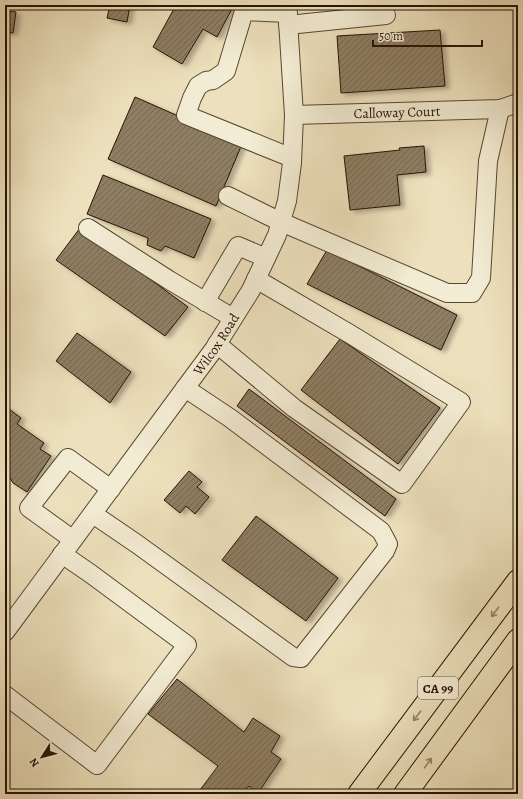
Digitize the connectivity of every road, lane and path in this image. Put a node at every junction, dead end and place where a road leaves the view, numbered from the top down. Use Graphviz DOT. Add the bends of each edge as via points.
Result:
graph roads {
  1 [pos="244,8"];
  2 [pos="288,14"];
  3 [pos="386,16"];
  4 [pos="518,103"];
  5 [pos="500,110"];
  6 [pos="294,115"];
  7 [pos="292,158"];
  8 [pos="228,196"];
  9 [pos="281,222"];
  10 [pos="88,228"];
  11 [pos="266,258"];
  12 [pos="256,279"];
  13 [pos="205,302"];
  14 [pos="233,318"];
  15 [pos="216,344"];
  16 [pos="185,388"];
  17 [pos="111,489"];
  18 [pos="93,514"];
  19 [pos="72,540"];
  20 [pos="62,554"];
  21 [pos="518,581"];
  22 [pos="5,632"];
  23 [pos="518,640"];
  24 [pos="5,695"];
  25 [pos="359,794"];
  26 [pos="405,794"];
  1 -- 2 [label="street"];
  1 -- 7 [label="street" via="226,71 198,86 186,114"];
  2 -- 3 [label="street"];
  2 -- 6 [label="street, Wilcox Road"];
  4 -- 5 [label="street, Calloway Court"];
  5 -- 6 [label="street, Calloway Court"];
  5 -- 9 [label="street" via="488,161 481,278 472,293 447,293"];
  6 -- 7 [label="street, Wilcox Road"];
  7 -- 9 [label="street, Wilcox Road" via="287,201"];
  8 -- 9 [label="street"];
  9 -- 11 [label="street, Wilcox Road"];
  10 -- 13 [label="street"];
  11 -- 12 [label="street, Wilcox Road"];
  11 -- 13 [label="street" via="238,246"];
  12 -- 14 [label="street, Wilcox Road"];
  12 -- 15 [label="street" via="462,402 402,484 294,408"];
  13 -- 14 [label="street"];
  14 -- 15 [label="street, Wilcox Road"];
  15 -- 16 [label="street, Wilcox Road"];
  16 -- 17 [label="street, Wilcox Road"];
  16 -- 18 [label="street" via="230,418 380,531 388,544 385,551 301,658 293,657"];
  17 -- 18 [label="street, Wilcox Road"];
  17 -- 19 [label="street" via="68,458 29,508"];
  18 -- 19 [label="street, Wilcox Road"];
  19 -- 20 [label="street, Wilcox Road"];
  20 -- 22 [label="street, Wilcox Road"];
  20 -- 24 [label="street" via="188,645 97,765"];
  21 -- 25 [label="highway, CA 99, one-way"];
  26 -- 23 [label="highway, CA 99, one-way"];
}
